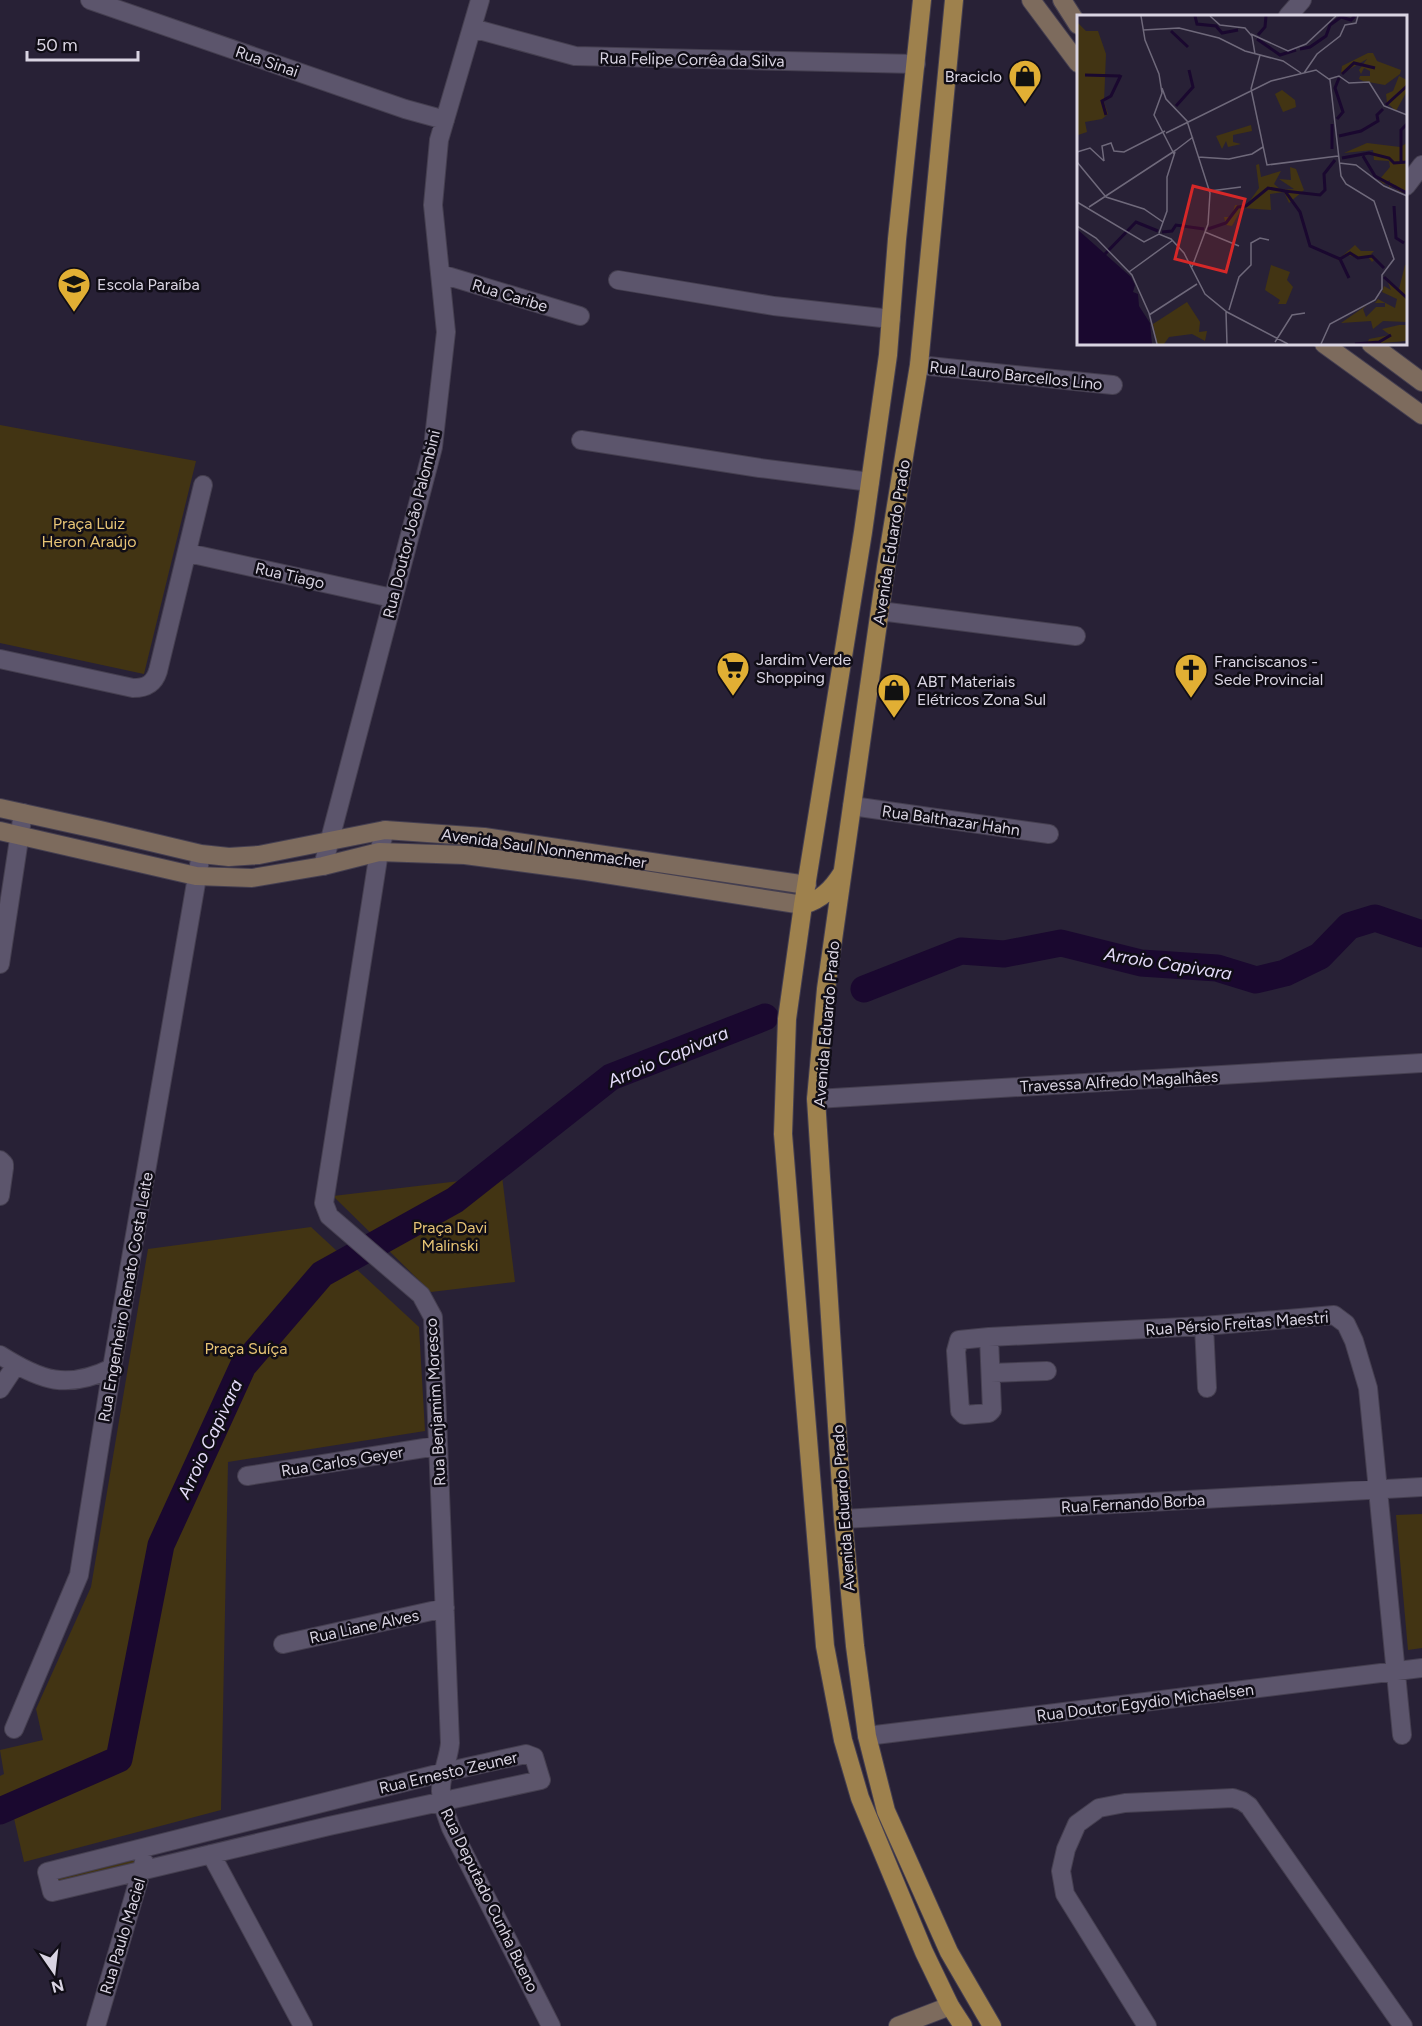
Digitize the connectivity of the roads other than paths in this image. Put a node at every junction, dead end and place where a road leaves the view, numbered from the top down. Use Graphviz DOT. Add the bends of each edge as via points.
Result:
graph roads {
  1 [pos="90,0"];
  2 [pos="480,0"];
  3 [pos="922,0"];
  4 [pos="954,0"];
  5 [pos="1031,0"];
  6 [pos="1062,0"];
  7 [pos="1302,0"];
  8 [pos="1289,15"];
  9 [pos="1077,23"];
  10 [pos="472,28"];
  11 [pos="1077,62"];
  12 [pos="916,64"];
  13 [pos="445,120"];
  14 [pos="1422,165"];
  15 [pos="1407,185"];
  16 [pos="441,274"];
  17 [pos="618,280"];
  18 [pos="580,316"];
  19 [pos="891,320"];
  20 [pos="1325,345"];
  21 [pos="1372,345"];
  22 [pos="919,365"];
  23 [pos="1422,382"];
  24 [pos="1113,385"];
  25 [pos="1422,416"];
  26 [pos="581,440"];
  27 [pos="870,482"];
  28 [pos="203,485"];
  29 [pos="863,532"];
  30 [pos="188,553"];
  31 [pos="886,567"];
  32 [pos="392,598"];
  33 [pos="880,611"];
  34 [pos="1076,636"];
  35 [pos="0,659"];
  36 [pos="852,806"];
  37 [pos="0,808"];
  38 [pos="23,813"];
  39 [pos="385,830"];
  40 [pos="0,831"];
  41 [pos="1049,834"];
  42 [pos="20,836"];
  43 [pos="328,841"];
  44 [pos="380,852"];
  45 [pos="201,854"];
  46 [pos="647,861"];
  47 [pos="323,866"];
  48 [pos="684,867"];
  49 [pos="844,869"];
  50 [pos="196,876"];
  51 [pos="644,880"];
  52 [pos="807,885"];
  53 [pos="681,886"];
  54 [pos="803,905"];
  55 [pos="0,964"];
  56 [pos="1422,1063"];
  57 [pos="816,1099"];
  58 [pos="0,1160"];
  59 [pos="0,1196"];
  60 [pos="1204,1326"];
  61 [pos="989,1337"];
  62 [pos="0,1355"];
  63 [pos="16,1365"];
  64 [pos="112,1368"];
  65 [pos="1047,1371"];
  66 [pos="991,1373"];
  67 [pos="1207,1388"];
  68 [pos="0,1389"];
  69 [pos="437,1446"];
  70 [pos="247,1476"];
  71 [pos="1422,1487"];
  72 [pos="1377,1489"];
  73 [pos="843,1519"];
  74 [pos="445,1608"];
  75 [pos="283,1644"];
  76 [pos="1422,1668"];
  77 [pos="1394,1671"];
  78 [pos="14,1729"];
  79 [pos="1402,1735"];
  80 [pos="867,1736"];
  81 [pos="445,1772"];
  82 [pos="442,1802"];
  83 [pos="149,1846"];
  84 [pos="212,1854"];
  85 [pos="141,1871"];
  86 [pos="974,1995"];
  87 [pos="950,2006"];
  88 [pos="96,2026"];
  89 [pos="303,2026"];
  90 [pos="552,2026"];
  91 [pos="898,2026"];
  92 [pos="963,2026"];
  93 [pos="981,2026"];
  94 [pos="992,2026"];
  95 [pos="1147,2026"];
  96 [pos="1403,2026"];
  1 -- 13 [label="street, Rua Sinai"];
  2 -- 10 [label="street, Rua Doutor João Palombini"];
  3 -- 12 [label="main road, Avenida Eduardo Prado"];
  4 -- 22 [label="main road, Avenida Eduardo Prado"];
  5 -- 11 [label="street"];
  6 -- 9 [label="street"];
  7 -- 8 [label="street"];
  10 -- 12 [label="street, Rua Felipe Corrêa da Silva" via="575,56"];
  10 -- 13 [label="street, Rua Doutor João Palombini"];
  12 -- 19 [label="main road, Avenida Eduardo Prado"];
  13 -- 16 [label="street, Rua Doutor João Palombini" via="433,205"];
  14 -- 15 [label="street"];
  16 -- 18 [label="street, Rua Caribe"];
  16 -- 32 [label="street, Rua Doutor João Palombini" via="446,332 434,447"];
  17 -- 19 [label="street" via="774,306"];
  19 -- 27 [label="main road, Avenida Eduardo Prado"];
  20 -- 25 [label="street"];
  21 -- 23 [label="street"];
  22 -- 24 [label="street, Rua Lauro Barcellos Lino"];
  22 -- 31 [label="main road, Avenida Eduardo Prado"];
  26 -- 27 [label="street"];
  27 -- 29 [label="main road, Avenida Eduardo Prado"];
  28 -- 30 [label="street"];
  29 -- 31 [label="main road" via="881,542"];
  29 -- 52 [label="main road, Avenida Eduardo Prado"];
  30 -- 32 [label="street, Rua Tiago"];
  30 -- 35 [label="street" via="156,679 150,685 133,688"];
  31 -- 33 [label="main road, Avenida Eduardo Prado"];
  32 -- 43 [label="street, Rua Doutor João Palombini"];
  33 -- 34 [label="street"];
  33 -- 36 [label="main road, Avenida Eduardo Prado"];
  36 -- 41 [label="street, Rua Balthazar Hahn"];
  36 -- 49 [label="main road, Avenida Eduardo Prado"];
  37 -- 38 [label="street, Avenida Saul Nonnenmacher"];
  38 -- 42 [label="street"];
  38 -- 45 [label="street, Avenida Saul Nonnenmacher"];
  39 -- 43 [label="street, Avenida Saul Nonnenmacher"];
  39 -- 44 [label="street, Rua Benjamim Moresco"];
  39 -- 46 [label="street, Avenida Saul Nonnenmacher" via="484,837"];
  40 -- 42 [label="street, Avenida Saul Nonnenmacher"];
  42 -- 50 [label="street, Avenida Saul Nonnenmacher"];
  42 -- 55 [label="street"];
  43 -- 45 [label="street, Avenida Saul Nonnenmacher" via="259,855"];
  43 -- 47 [label="street, Rua Doutor João Palombini"];
  44 -- 47 [label="street, Avenida Saul Nonnenmacher"];
  44 -- 51 [label="street, Avenida Saul Nonnenmacher" via="465,855"];
  44 -- 69 [label="street, Rua Benjamim Moresco" via="324,1203 329,1216 421,1295 429,1307 434,1330"];
  45 -- 50 [label="street, Rua Engenheiro Renato Costa Leite"];
  46 -- 48 [label="street, Avenida Saul Nonnenmacher"];
  46 -- 51 [label="street"];
  47 -- 50 [label="street, Avenida Saul Nonnenmacher" via="252,878"];
  48 -- 52 [label="street, Avenida Saul Nonnenmacher"];
  48 -- 53 [label="street"];
  49 -- 54 [label="main road" via="826,894"];
  49 -- 57 [label="main road, Avenida Eduardo Prado" via="826,988"];
  50 -- 64 [label="street, Rua Engenheiro Renato Costa Leite"];
  51 -- 53 [label="street, Avenida Saul Nonnenmacher"];
  52 -- 54 [label="main road, Avenida Eduardo Prado"];
  53 -- 54 [label="street, Avenida Saul Nonnenmacher"];
  54 -- 87 [label="main road, Avenida Eduardo Prado" via="787,1019 783,1134 825,1646 843,1740 860,1798"];
  56 -- 57 [label="street, Travessa Alfredo Magalhães"];
  57 -- 73 [label="main road, Avenida Eduardo Prado"];
  58 -- 59 [label="street" via="4,1164"];
  60 -- 61 [label="street, Rua Pérsio Freitas Maestri"];
  60 -- 67 [label="street"];
  60 -- 72 [label="street, Rua Pérsio Freitas Maestri" via="1334,1315 1346,1324 1368,1389"];
  61 -- 66 [label="street, Rua Pérsio Freitas Maestri"];
  61 -- 66 [label="street, Rua Pérsio Freitas Maestri" via="959,1340 956,1344 960,1411 964,1415 992,1410"];
  62 -- 63 [label="street"];
  63 -- 64 [label="street" via="36,1376 77,1381"];
  63 -- 68 [label="street"];
  64 -- 78 [label="street, Rua Engenheiro Renato Costa Leite" via="79,1575"];
  65 -- 66 [label="street"];
  69 -- 70 [label="street, Rua Carlos Geyer"];
  69 -- 74 [label="street, Rua Benjamim Moresco"];
  71 -- 72 [label="street, Rua Fernando Borba"];
  72 -- 73 [label="street, Rua Fernando Borba"];
  72 -- 77 [label="street, Rua Pérsio Freitas Maestri"];
  73 -- 80 [label="main road, Avenida Eduardo Prado"];
  74 -- 75 [label="street, Rua Liane Alves"];
  74 -- 81 [label="street, Rua Benjamim Moresco" via="450,1743"];
  76 -- 77 [label="street, Rua Doutor Egydio Michaelsen"];
  77 -- 79 [label="street, Rua Pérsio Freitas Maestri"];
  77 -- 80 [label="street, Rua Doutor Egydio Michaelsen"];
  80 -- 86 [label="main road, Avenida Eduardo Prado" via="886,1811 949,1952"];
  81 -- 82 [label="street, Rua Deputado Cunha Bueno" via="440,1788"];
  81 -- 82 [label="street, Rua Ernesto Zeuner" via="530,1754 541,1780"];
  81 -- 83 [label="street, Rua Ernesto Zeuner"];
  82 -- 84 [label="street, Rua Ernesto Zeuner"];
  82 -- 90 [label="street, Rua Deputado Cunha Bueno" via="451,1828"];
  83 -- 85 [label="street, Rua Paulo Maciel"];
  83 -- 85 [label="street, Rua Ernesto Zeuner" via="47,1872 52,1892"];
  84 -- 85 [label="street, Rua Ernesto Zeuner"];
  84 -- 89 [label="street"];
  85 -- 88 [label="street, Rua Paulo Maciel"];
  86 -- 87 [label="main road"];
  86 -- 94 [label="main road, Avenida Eduardo Prado"];
  87 -- 91 [label="street"];
  87 -- 92 [label="main road, Avenida Eduardo Prado"];
  87 -- 93 [label="main road"];
  95 -- 96 [label="street" via="1065,1894 1061,1871 1066,1849 1077,1824 1099,1808 1125,1803 1233,1798 1249,1806"];
}
